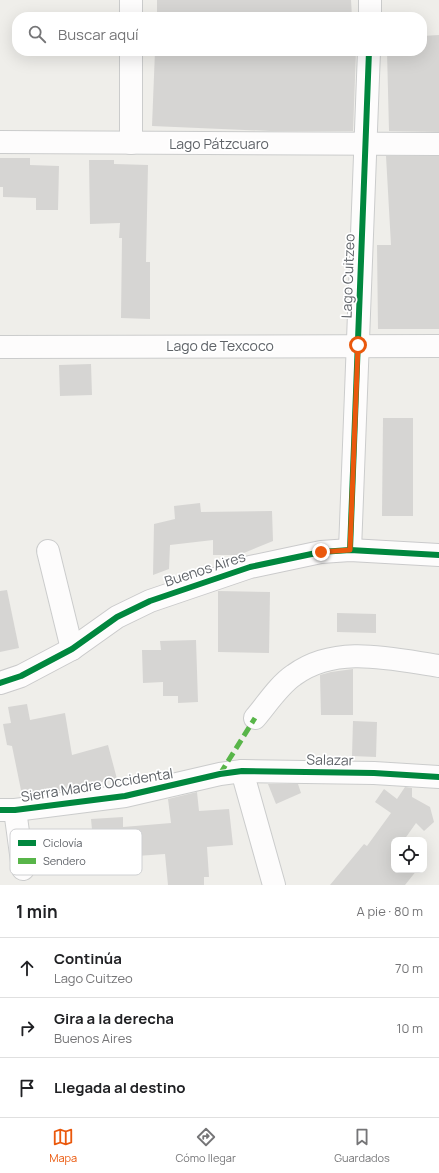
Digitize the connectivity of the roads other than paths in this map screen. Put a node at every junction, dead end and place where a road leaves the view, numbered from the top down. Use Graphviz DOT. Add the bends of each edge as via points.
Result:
graph roads {
  1 [pos="131,0"];
  2 [pos="370,0"];
  3 [pos="131,12"];
  4 [pos="370,12"];
  5 [pos="131,56"];
  6 [pos="369,56"];
  7 [pos="0,142"];
  8 [pos="131,143"];
  9 [pos="439,144"];
  10 [pos="366,145"];
  11 [pos="358,345"];
  12 [pos="439,346"];
  13 [pos="0,347"];
  14 [pos="350,550"];
  15 [pos="48,551"];
  16 [pos="439,554"];
  17 [pos="72,650"];
  18 [pos="439,666"];
  19 [pos="0,683"];
  20 [pos="255,718"];
  21 [pos="242,771"];
  22 [pos="220,774"];
  23 [pos="439,777"];
  24 [pos="8,810"];
  25 [pos="13,829"];
  26 [pos="274,885"];
  1 -- 3 [label="street"];
  2 -- 4 [label="street"];
  5 -- 8 [label="street"];
  6 -- 10 [label="street, Lago Cuitzeo"];
  7 -- 8 [label="street, Lago Pátzcuaro"];
  8 -- 10 [label="street, Lago Pátzcuaro"];
  9 -- 10 [label="street, Lago Pátzcuaro"];
  10 -- 11 [label="street, Lago Cuitzeo" via="360,241"];
  11 -- 12 [label="street, Lago de Texcoco"];
  11 -- 13 [label="street, Lago de Texcoco"];
  11 -- 14 [label="street, Lago Cuitzeo"];
  14 -- 16 [label="street, Buenos Aires"];
  14 -- 17 [label="street, Buenos Aires" via="282,559 190,586 117,617"];
  15 -- 17 [label="street"];
  17 -- 19 [label="street, Buenos Aires" via="21,676"];
  18 -- 20 [label="street" via="376,657 332,657 308,665 292,676"];
  21 -- 22 [label="street, Salazar"];
  21 -- 23 [label="street, Salazar" via="374,773"];
  21 -- 26 [label="street"];
  22 -- 24 [label="street, Sierra Madre Occidental" via="124,796"];
  24 -- 25 [label="street"];
}
